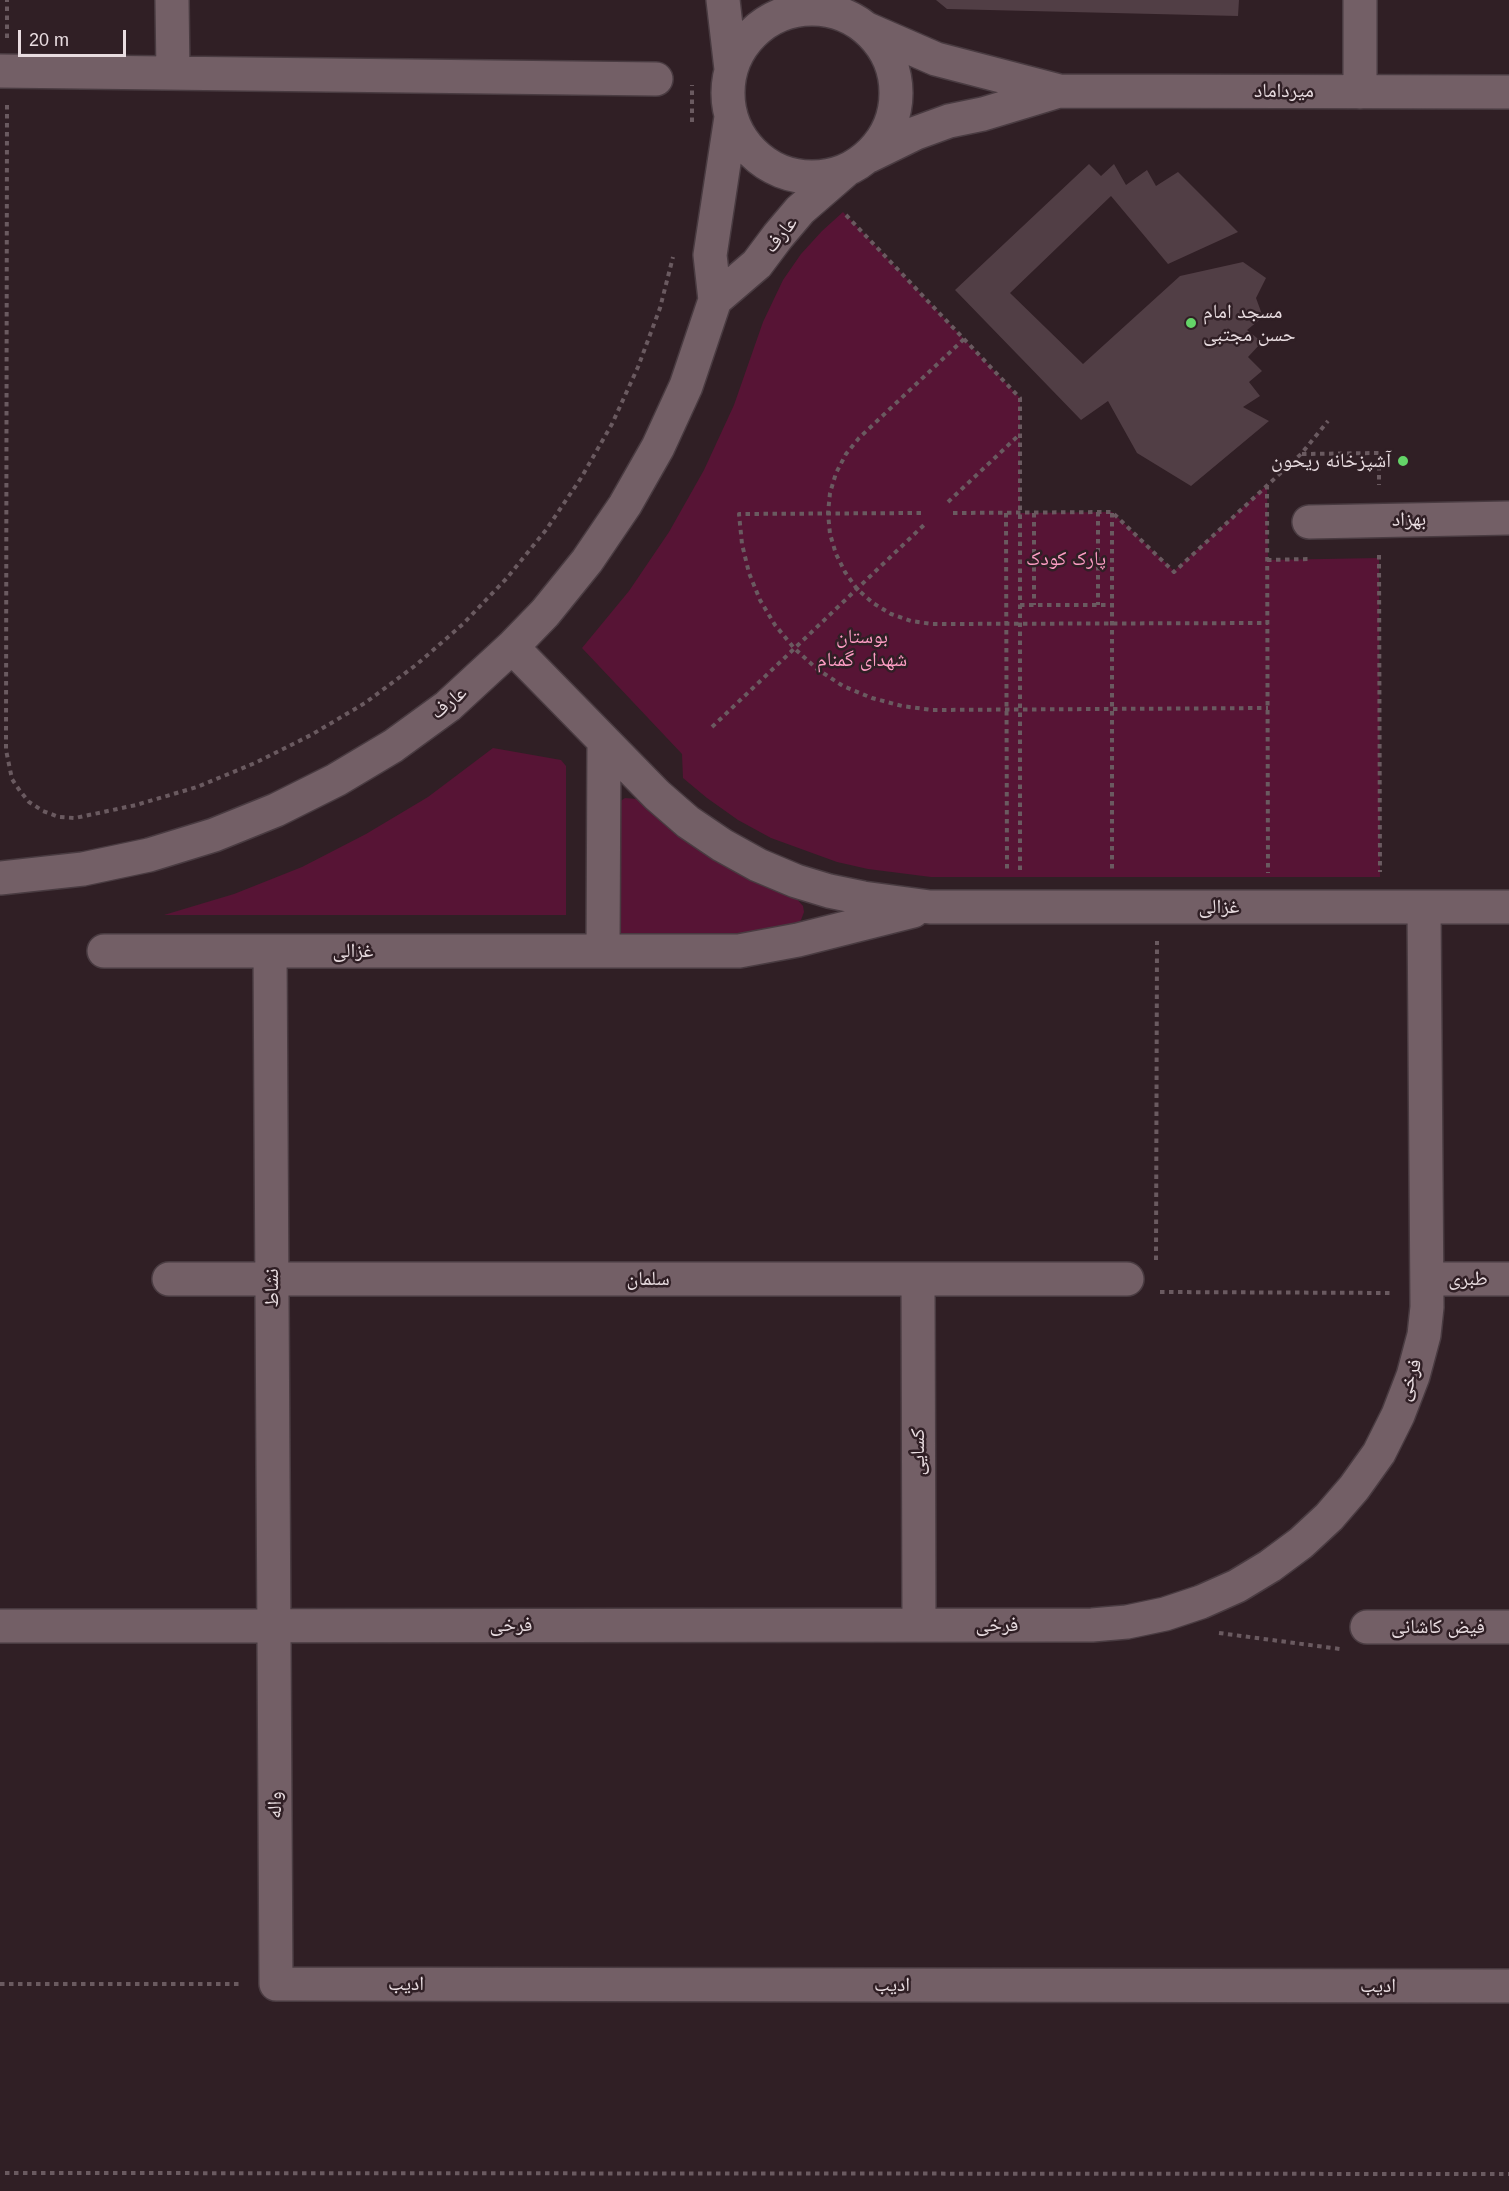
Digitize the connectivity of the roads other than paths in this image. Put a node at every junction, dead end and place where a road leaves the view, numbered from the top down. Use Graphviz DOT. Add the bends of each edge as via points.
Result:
graph roads {
  1 [pos="172,0"];
  2 [pos="723,0"];
  3 [pos="1360,0"];
  4 [pos="848,15"];
  5 [pos="731,69"];
  6 [pos="3,71"];
  7 [pos="173,74"];
  8 [pos="656,79"];
  9 [pos="1059,91"];
  10 [pos="1360,92"];
  11 [pos="1509,92"];
  12 [pos="731,117"];
  13 [pos="857,163"];
  14 [pos="715,300"];
  15 [pos="1509,518"];
  16 [pos="1309,522"];
  17 [pos="512,647"];
  18 [pos="604,741"];
  19 [pos="0,878"];
  20 [pos="930,907"];
  21 [pos="1424,907"];
  22 [pos="1509,907"];
  23 [pos="104,951"];
  24 [pos="270,951"];
  25 [pos="603,951"];
  26 [pos="272,1278"];
  27 [pos="1146,1278"];
  28 [pos="918,1279"];
  29 [pos="1428,1279"];
  30 [pos="1509,1279"];
  31 [pos="169,1280"];
  32 [pos="919,1625"];
  33 [pos="0,1626"];
  34 [pos="274,1626"];
  35 [pos="1367,1627"];
  36 [pos="1509,1627"];
  37 [pos="262,1984"];
  38 [pos="1509,1986"];
  1 -- 7 [label="street"];
  2 -- 5 [label="street"];
  3 -- 10 [label="street"];
  4 -- 5 [label="street" via="800,10 777,16 757,29 741,47"];
  4 -- 9 [label="street, میرداماد" via="936,58"];
  4 -- 13 [label="street" via="883,48 893,69 896,93 893,117 882,138"];
  5 -- 12 [label="street"];
  6 -- 7 [label="street"];
  7 -- 8 [label="street"];
  9 -- 10 [label="street, میرداماد"];
  9 -- 13 [label="street, میرداماد" via="949,121"];
  10 -- 11 [label="street, میرداماد"];
  12 -- 13 [label="street" via="748,147 776,169 799,176 824,176"];
  12 -- 14 [label="street, عارف" via="710,255"];
  13 -- 14 [label="street, عارف" via="801,210 758,264"];
  14 -- 17 [label="street, عارف" via="686,386 625,505 587,561"];
  15 -- 16 [label="street, بهزاد"];
  17 -- 18 [label="street, غزالی"];
  17 -- 19 [label="street, عارف" via="448,706 393,746 276,810 149,855 83,869"];
  18 -- 20 [label="street, غزالی" via="688,822 758,865 829,891"];
  18 -- 25 [label="street"];
  20 -- 21 [label="street, غزالی"];
  20 -- 25 [label="street, غزالی" via="739,951"];
  21 -- 22 [label="street, غزالی"];
  21 -- 29 [label="street, فرخی"];
  23 -- 24 [label="street, غزالی"];
  24 -- 25 [label="street, غزالی"];
  24 -- 26 [label="street, نشاط"];
  26 -- 28 [label="street, سلمان"];
  26 -- 31 [label="street, سلمان"];
  26 -- 34 [label="street, نشاط"];
  27 -- 28 [label="street, سلمان"];
  28 -- 32 [label="street, کسایی"];
  29 -- 30 [label="street, طبری"];
  29 -- 32 [label="street, فرخی" via="1424,1335 1413,1376 1379,1453 1329,1517 1270,1566 1201,1602 1127,1622"];
  32 -- 34 [label="street, فرخی"];
  33 -- 34 [label="street, فرخی"];
  34 -- 37 [label="street, واله"];
  35 -- 36 [label="street, فیض کاشانی"];
  37 -- 38 [label="street, ادیب"];
}
